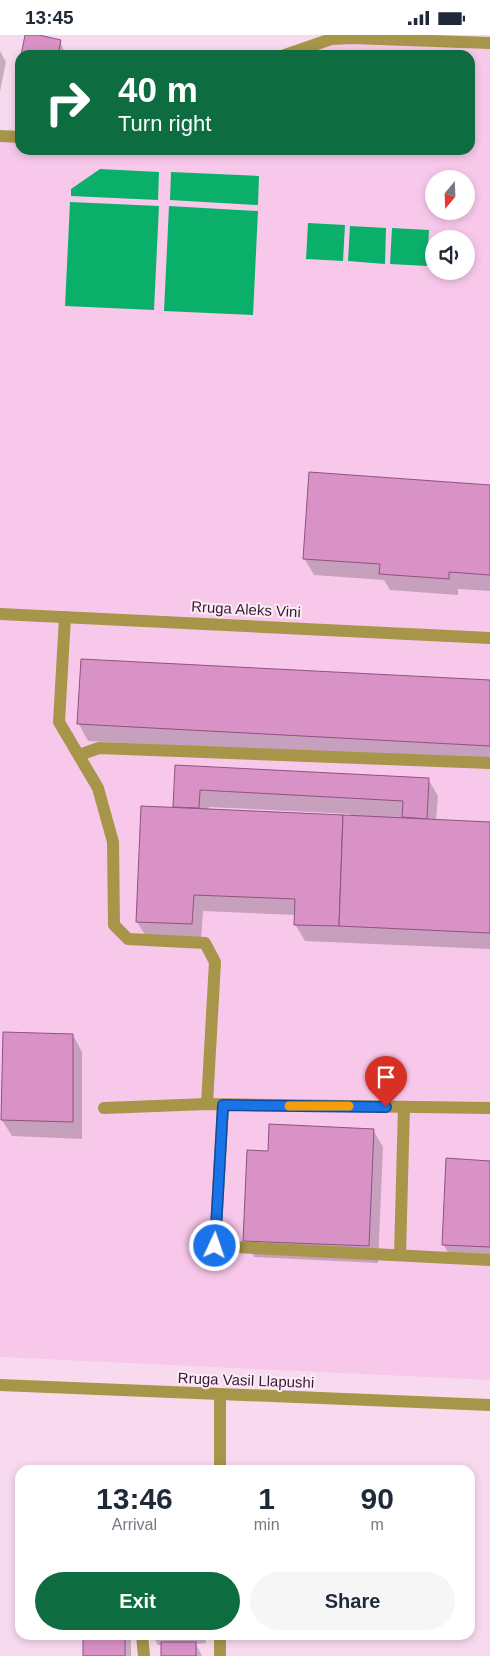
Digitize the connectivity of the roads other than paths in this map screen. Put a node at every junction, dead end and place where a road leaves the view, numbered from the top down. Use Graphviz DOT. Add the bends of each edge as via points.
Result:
graph roads {
  1 [pos="490,43"];
  2 [pos="297,50"];
  3 [pos="0,136"];
  4 [pos="15,137"];
  5 [pos="0,614"];
  6 [pos="66,617"];
  7 [pos="490,638"];
  8 [pos="79,755"];
  9 [pos="490,763"];
  10 [pos="207,1105"];
  11 [pos="223,1105"];
  12 [pos="404,1107"];
  13 [pos="104,1108"];
  14 [pos="490,1108"];
  15 [pos="400,1255"];
  16 [pos="490,1260"];
  17 [pos="0,1385"];
  18 [pos="220,1395"];
  19 [pos="490,1405"];
  20 [pos="220,1465"];
  21 [pos="142,1640"];
  22 [pos="220,1640"];
  23 [pos="144,1656"];
  24 [pos="220,1656"];
  1 -- 2 [label="street" via="345,38"];
  3 -- 4 [label="street"];
  5 -- 6 [label="street, Rruga Aleks Vini"];
  6 -- 7 [label="street, Rruga Aleks Vini"];
  6 -- 8 [label="street" via="58,722"];
  8 -- 9 [label="street" via="99,748"];
  8 -- 10 [label="street" via="98,788 113,842 114,925 128,939 205,943 216,961"];
  10 -- 11 [label="street"];
  10 -- 13 [label="street"];
  11 -- 12 [label="street"];
  11 -- 15 [label="street" via="215,1246"];
  12 -- 14 [label="street"];
  12 -- 15 [label="street"];
  15 -- 16 [label="street"];
  17 -- 18 [label="street, Rruga Vasil Llapushi"];
  18 -- 19 [label="street, Rruga Vasil Llapushi"];
  18 -- 20 [label="street"];
  21 -- 23 [label="street"];
  22 -- 24 [label="street"];
}
